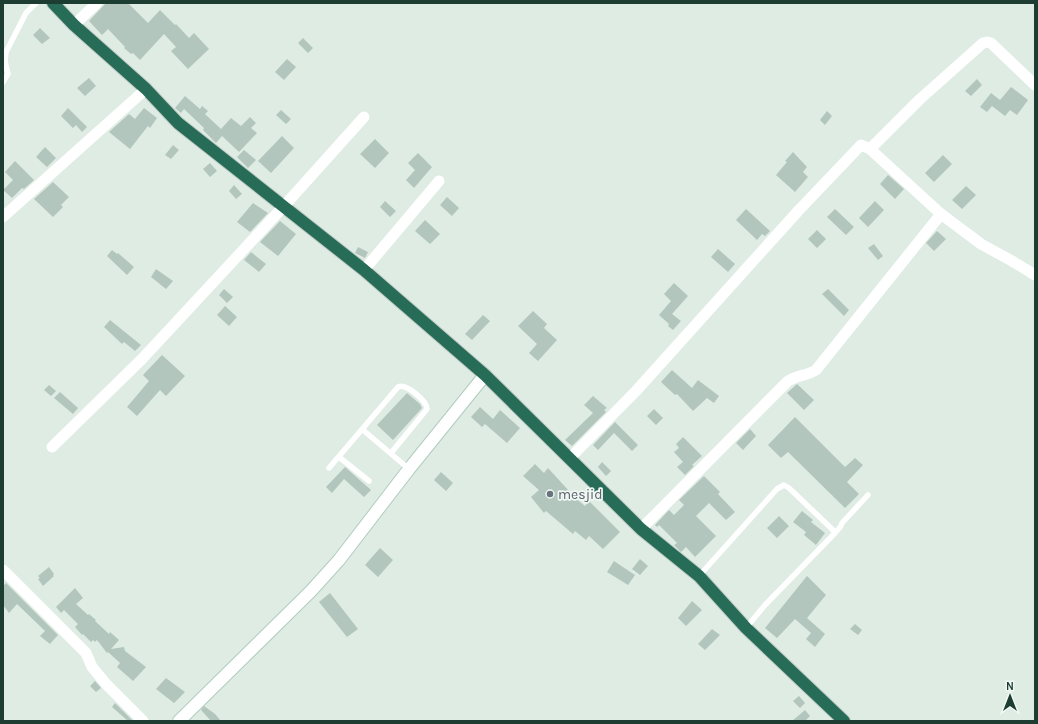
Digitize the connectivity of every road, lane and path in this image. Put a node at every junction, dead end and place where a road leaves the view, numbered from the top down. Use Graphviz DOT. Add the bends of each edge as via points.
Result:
graph roads {
  1 [pos="36,3"];
  2 [pos="53,3"];
  3 [pos="97,3"];
  4 [pos="74,25"];
  5 [pos="3,82"];
  6 [pos="1035,85"];
  7 [pos="146,89"];
  8 [pos="364,117"];
  9 [pos="870,149"];
  10 [pos="439,181"];
  11 [pos="284,206"];
  12 [pos="941,214"];
  13 [pos="3,217"];
  14 [pos="364,270"];
  15 [pos="1035,275"];
  16 [pos="485,375"];
  17 [pos="363,430"];
  18 [pos="52,447"];
  19 [pos="391,453"];
  20 [pos="339,457"];
  21 [pos="570,458"];
  22 [pos="329,468"];
  23 [pos="409,469"];
  24 [pos="369,481"];
  25 [pos="868,495"];
  26 [pos="641,529"];
  27 [pos="835,534"];
  28 [pos="3,570"];
  29 [pos="699,576"];
  30 [pos="746,628"];
  31 [pos="143,721"];
  32 [pos="179,721"];
  33 [pos="844,721"];
  1 -- 5 [label="lane" via="26,13 6,52 8,74"];
  2 -- 4 [label="highway"];
  3 -- 4 [label="street"];
  4 -- 7 [label="highway"];
  6 -- 9 [label="street" via="987,42 974,50 941,80"];
  7 -- 11 [label="highway" via="178,123"];
  7 -- 13 [label="street"];
  8 -- 11 [label="street"];
  9 -- 12 [label="street"];
  9 -- 21 [label="street" via="861,145 636,391"];
  10 -- 14 [label="street"];
  11 -- 14 [label="highway"];
  11 -- 18 [label="street" via="142,359"];
  12 -- 15 [label="street" via="981,244"];
  12 -- 26 [label="street" via="816,370 787,382"];
  14 -- 16 [label="highway"];
  16 -- 21 [label="highway"];
  16 -- 23 [label="street"];
  17 -- 19 [label="lane"];
  17 -- 19 [label="lane" via="400,386 407,387 426,402 427,408"];
  17 -- 20 [label="lane"];
  19 -- 23 [label="lane"];
  20 -- 22 [label="lane"];
  20 -- 24 [label="lane"];
  21 -- 26 [label="highway"];
  23 -- 32 [label="street" via="311,591"];
  25 -- 27 [label="lane"];
  26 -- 29 [label="highway"];
  27 -- 29 [label="lane" via="832,528 784,485 777,489"];
  27 -- 30 [label="lane" via="765,605"];
  28 -- 31 [label="street" via="86,653 92,667 107,685"];
  29 -- 30 [label="highway"];
  30 -- 33 [label="highway"];
}
